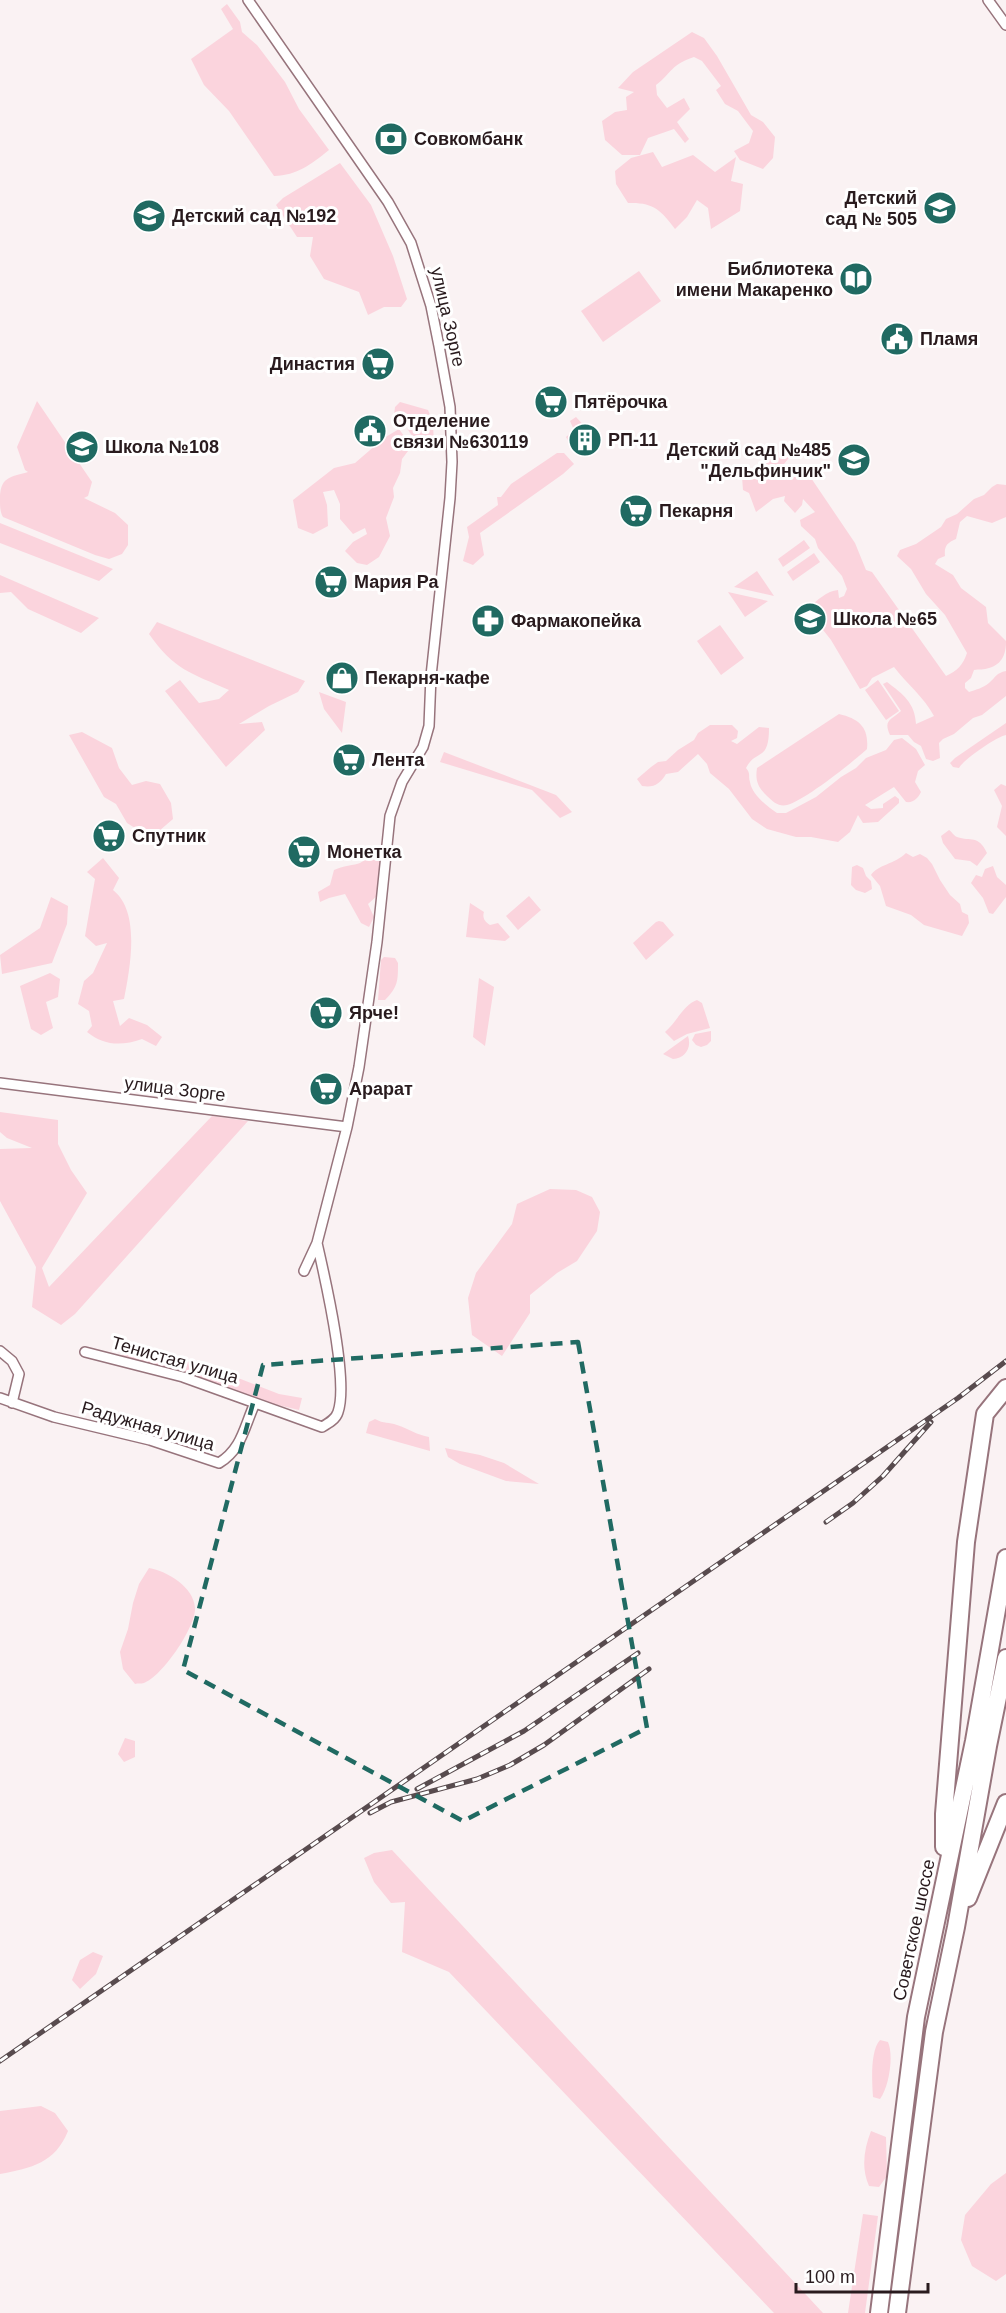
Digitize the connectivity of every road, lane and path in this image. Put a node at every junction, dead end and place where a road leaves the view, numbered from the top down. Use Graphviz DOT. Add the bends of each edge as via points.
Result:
graph roads {
  1 [pos="248,0"];
  2 [pos="988,0"];
  3 [pos="1006,25"];
  4 [pos="0,1083"];
  5 [pos="346,1127"];
  6 [pos="316,1243"];
  7 [pos="304,1271"];
  8 [pos="0,1351"];
  9 [pos="86,1352"];
  10 [pos="1006,1388"];
  11 [pos="0,1398"];
  12 [pos="12,1403"];
  13 [pos="255,1403"];
  14 [pos="1006,1558"];
  15 [pos="1006,1658"];
  16 [pos="1006,1803"];
  17 [pos="944,1878"];
  18 [pos="956,1927"];
  19 [pos="914,2029"];
  20 [pos="934,2032"];
  21 [pos="879,2313"];
  22 [pos="897,2313"];
  1 -- 5 [label="street, улица Зорге" via="388,202 411,243 431,306 448,396 450,498 429,726 390,816 376,951"];
  2 -- 3 [label="street"];
  4 -- 5 [label="street, улица Зорге"];
  5 -- 6 [label="street, улица Зорге"];
  6 -- 7 [label="street, улица Зорге"];
  6 -- 13 [label="street, Тенистая улица" via="328,1292 342,1386 336,1418 322,1427"];
  8 -- 12 [label="street" via="19,1374"];
  9 -- 13 [label="street, Тенистая улица" via="183,1377"];
  10 -- 17 [label="highway" via="985,1414 966,1542 944,1814"];
  11 -- 12 [label="street, Радужная улица"];
  12 -- 13 [label="street, Радужная улица" via="219,1463 239,1444"];
  14 -- 17 [label="highway, Советское шоссе" via="974,1741"];
  15 -- 18 [label="highway"];
  16 -- 18 [label="highway"];
  17 -- 19 [label="highway, Советское шоссе"];
  18 -- 20 [label="highway"];
  19 -- 20 [label="highway"];
  19 -- 21 [label="highway, Советское шоссе"];
  20 -- 22 [label="highway"];
}
